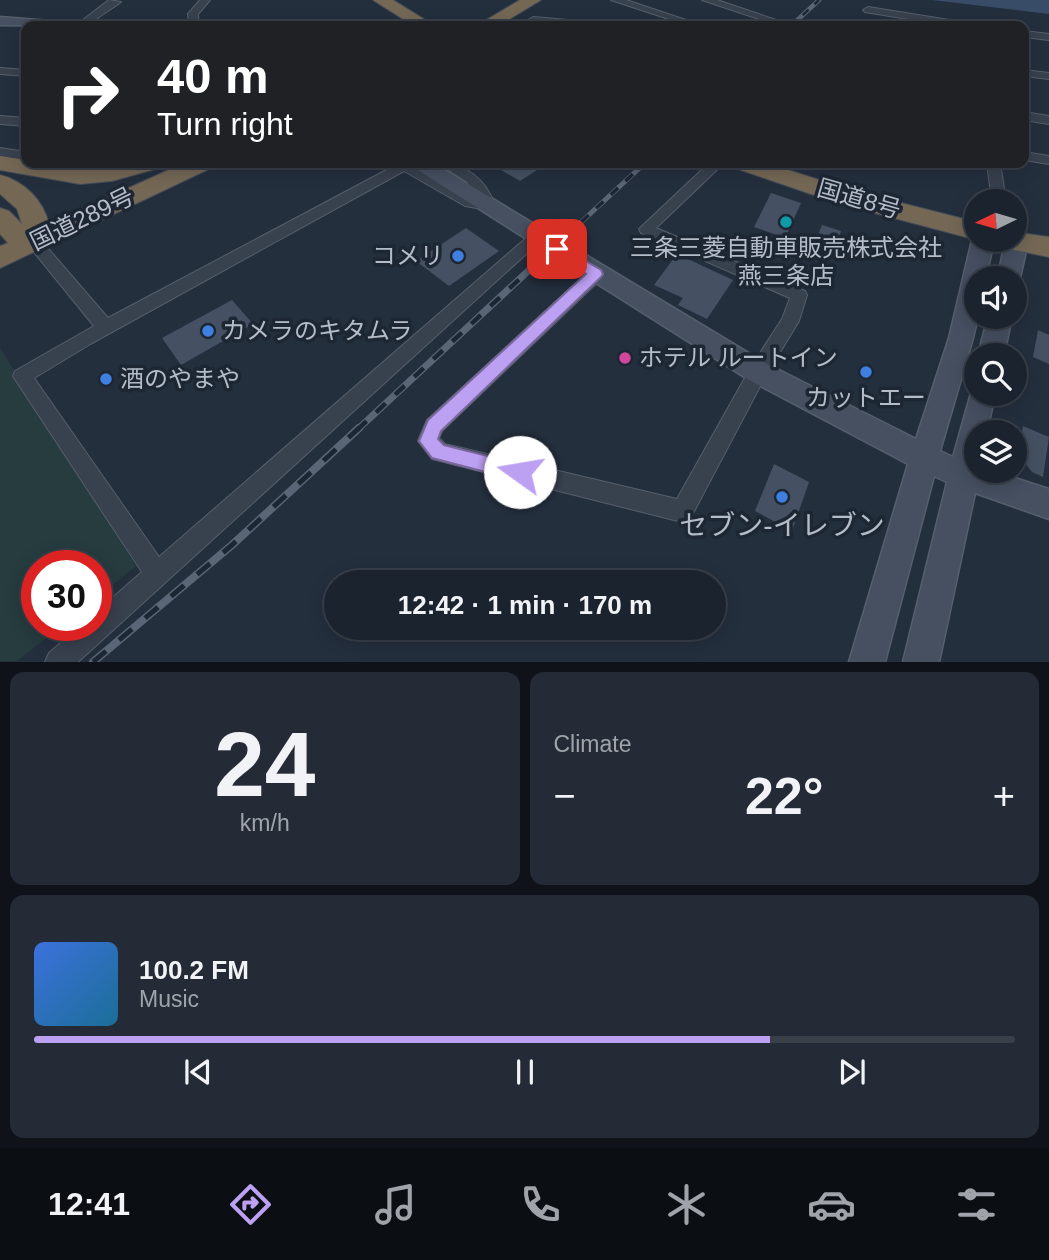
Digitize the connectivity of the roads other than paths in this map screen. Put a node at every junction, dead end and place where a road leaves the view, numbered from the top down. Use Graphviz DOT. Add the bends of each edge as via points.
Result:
graph roads {
  1 [pos="114,0"];
  2 [pos="205,0"];
  3 [pos="365,0"];
  4 [pos="382,0"];
  5 [pos="533,0"];
  6 [pos="548,0"];
  7 [pos="616,0"];
  8 [pos="707,0"];
  9 [pos="868,10"];
  10 [pos="533,20"];
  11 [pos="88,21"];
  12 [pos="194,21"];
  13 [pos="396,21"];
  14 [pos="418,21"];
  15 [pos="494,21"];
  16 [pos="512,21"];
  17 [pos="545,21"];
  18 [pos="683,21"];
  19 [pos="773,21"];
  20 [pos="937,21"];
  21 [pos="0,24"];
  22 [pos="21,25"];
  23 [pos="21,28"];
  24 [pos="1029,35"];
  25 [pos="1049,37"];
  26 [pos="0,71"];
  27 [pos="21,73"];
  28 [pos="1029,74"];
  29 [pos="1049,76"];
  30 [pos="1029,117"];
  31 [pos="0,120"];
  32 [pos="1049,120"];
  33 [pos="21,122"];
  34 [pos="0,152"];
  35 [pos="21,155"];
  36 [pos="1029,157"];
  37 [pos="1049,160"];
  38 [pos="0,163"];
  39 [pos="21,167"];
  40 [pos="29,168"];
  41 [pos="133,168"];
  42 [pos="164,168"];
  43 [pos="189,168"];
  44 [pos="401,168"];
  45 [pos="416,168"];
  46 [pos="453,168"];
  47 [pos="712,168"];
  48 [pos="758,168"];
  49 [pos="806,168"];
  50 [pos="994,168"];
  51 [pos="0,183"];
  52 [pos="997,189"];
  53 [pos="488,205"];
  54 [pos="964,212"];
  55 [pos="964,228"];
  56 [pos="1049,231"];
  57 [pos="18,233"];
  58 [pos="1027,234"];
  59 [pos="538,236"];
  60 [pos="1027,240"];
  61 [pos="1049,247"];
  62 [pos="980,252"];
  63 [pos="0,258"];
  64 [pos="596,274"];
  65 [pos="106,328"];
  66 [pos="758,372"];
  67 [pos="923,457"];
  68 [pos="964,475"];
  69 [pos="987,483"];
  70 [pos="1049,504"];
  71 [pos="156,572"];
  72 [pos="58,662"];
  73 [pos="867,662"];
  74 [pos="920,662"];
  1 -- 11 [label="street"];
  2 -- 12 [label="street" via="193,14"];
  3 -- 13 [label="highway"];
  4 -- 14 [label="highway"];
  5 -- 15 [label="highway"];
  6 -- 16 [label="highway"];
  7 -- 18 [label="street"];
  8 -- 19 [label="street"];
  9 -- 20 [label="street"];
  10 -- 17 [label="street"];
  21 -- 22 [label="street"];
  21 -- 23 [label="street"];
  24 -- 25 [label="street"];
  26 -- 27 [label="street"];
  28 -- 29 [label="street"];
  30 -- 32 [label="street"];
  31 -- 33 [label="street"];
  34 -- 35 [label="street"];
  36 -- 37 [label="street"];
  38 -- 39 [label="highway"];
  40 -- 41 [label="highway" via="80,177"];
  42 -- 57 [label="highway, 国道289号"];
  43 -- 57 [label="highway, 国道289号"];
  44 -- 65 [label="street"];
  45 -- 53 [label="street"];
  46 -- 53 [label="street" via="484,191"];
  47 -- 66 [label="street" via="646,229 799,295 790,321"];
  48 -- 55 [label="highway, 国道8号"];
  49 -- 54 [label="highway, 国道8号"];
  50 -- 52 [label="street"];
  51 -- 57 [label="highway" via="31,208"];
  53 -- 59 [label="street"];
  56 -- 58 [label="highway"];
  57 -- 63 [label="highway, 国道289号"];
  57 -- 65 [label="street"];
  59 -- 64 [label="street"];
  59 -- 71 [label="street"];
  60 -- 61 [label="highway"];
  62 -- 67 [label="street" via="961,338"];
  64 -- 66 [label="street"];
  64 -- 66 [label="street" via="434,426 428,441 439,452 682,511"];
  65 -- 71 [label="street" via="22,376"];
  66 -- 67 [label="street"];
  67 -- 68 [label="street"];
  67 -- 73 [label="street"];
  68 -- 74 [label="street"];
  69 -- 70 [label="street"];
  71 -- 72 [label="street"];
}
